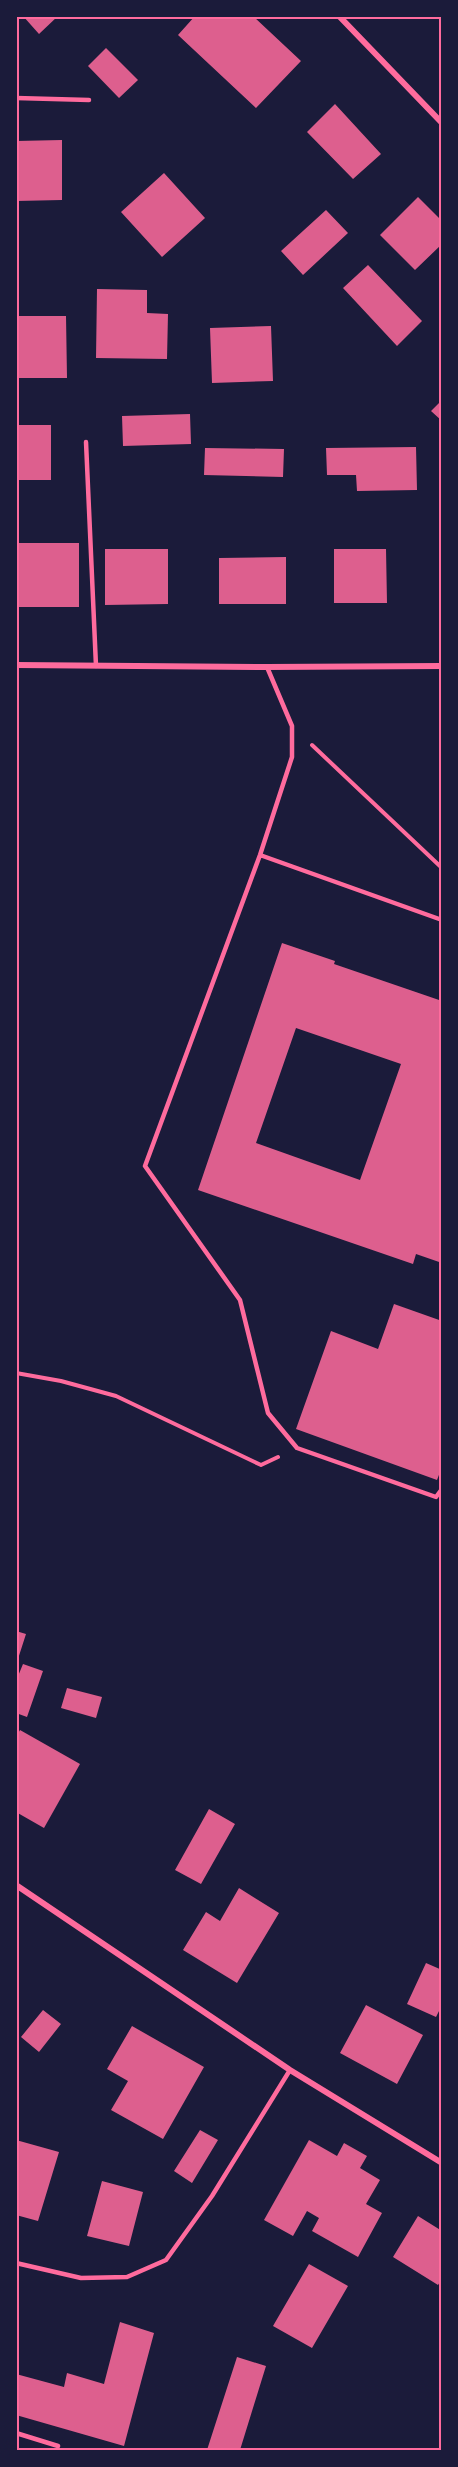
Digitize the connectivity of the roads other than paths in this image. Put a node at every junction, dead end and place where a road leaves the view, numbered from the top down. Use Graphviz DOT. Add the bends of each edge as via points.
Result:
graph roads {
  1 [pos="339,16"];
  2 [pos="16,98"];
  3 [pos="89,100"];
  4 [pos="441,123"];
  5 [pos="86,442"];
  6 [pos="16,665"];
  7 [pos="96,666"];
  8 [pos="441,666"];
  9 [pos="267,667"];
  10 [pos="260,855"];
  11 [pos="441,920"];
  12 [pos="441,1489"];
  13 [pos="16,1886"];
  14 [pos="290,2070"];
  15 [pos="441,2163"];
  16 [pos="16,2263"];
  17 [pos="16,2433"];
  18 [pos="58,2446"];
  1 -- 4 [label="street"];
  2 -- 3 [label="lane"];
  5 -- 7 [label="lane"];
  6 -- 7 [label="street"];
  7 -- 9 [label="street"];
  8 -- 9 [label="street"];
  9 -- 10 [label="lane" via="292,726 291,757"];
  10 -- 11 [label="lane"];
  10 -- 12 [label="lane" via="146,1166 240,1300 268,1413 297,1448 436,1497"];
  13 -- 14 [label="street"];
  14 -- 15 [label="street"];
  14 -- 16 [label="lane" via="212,2196 166,2260 127,2277 81,2278"];
  17 -- 18 [label="lane"];
}
